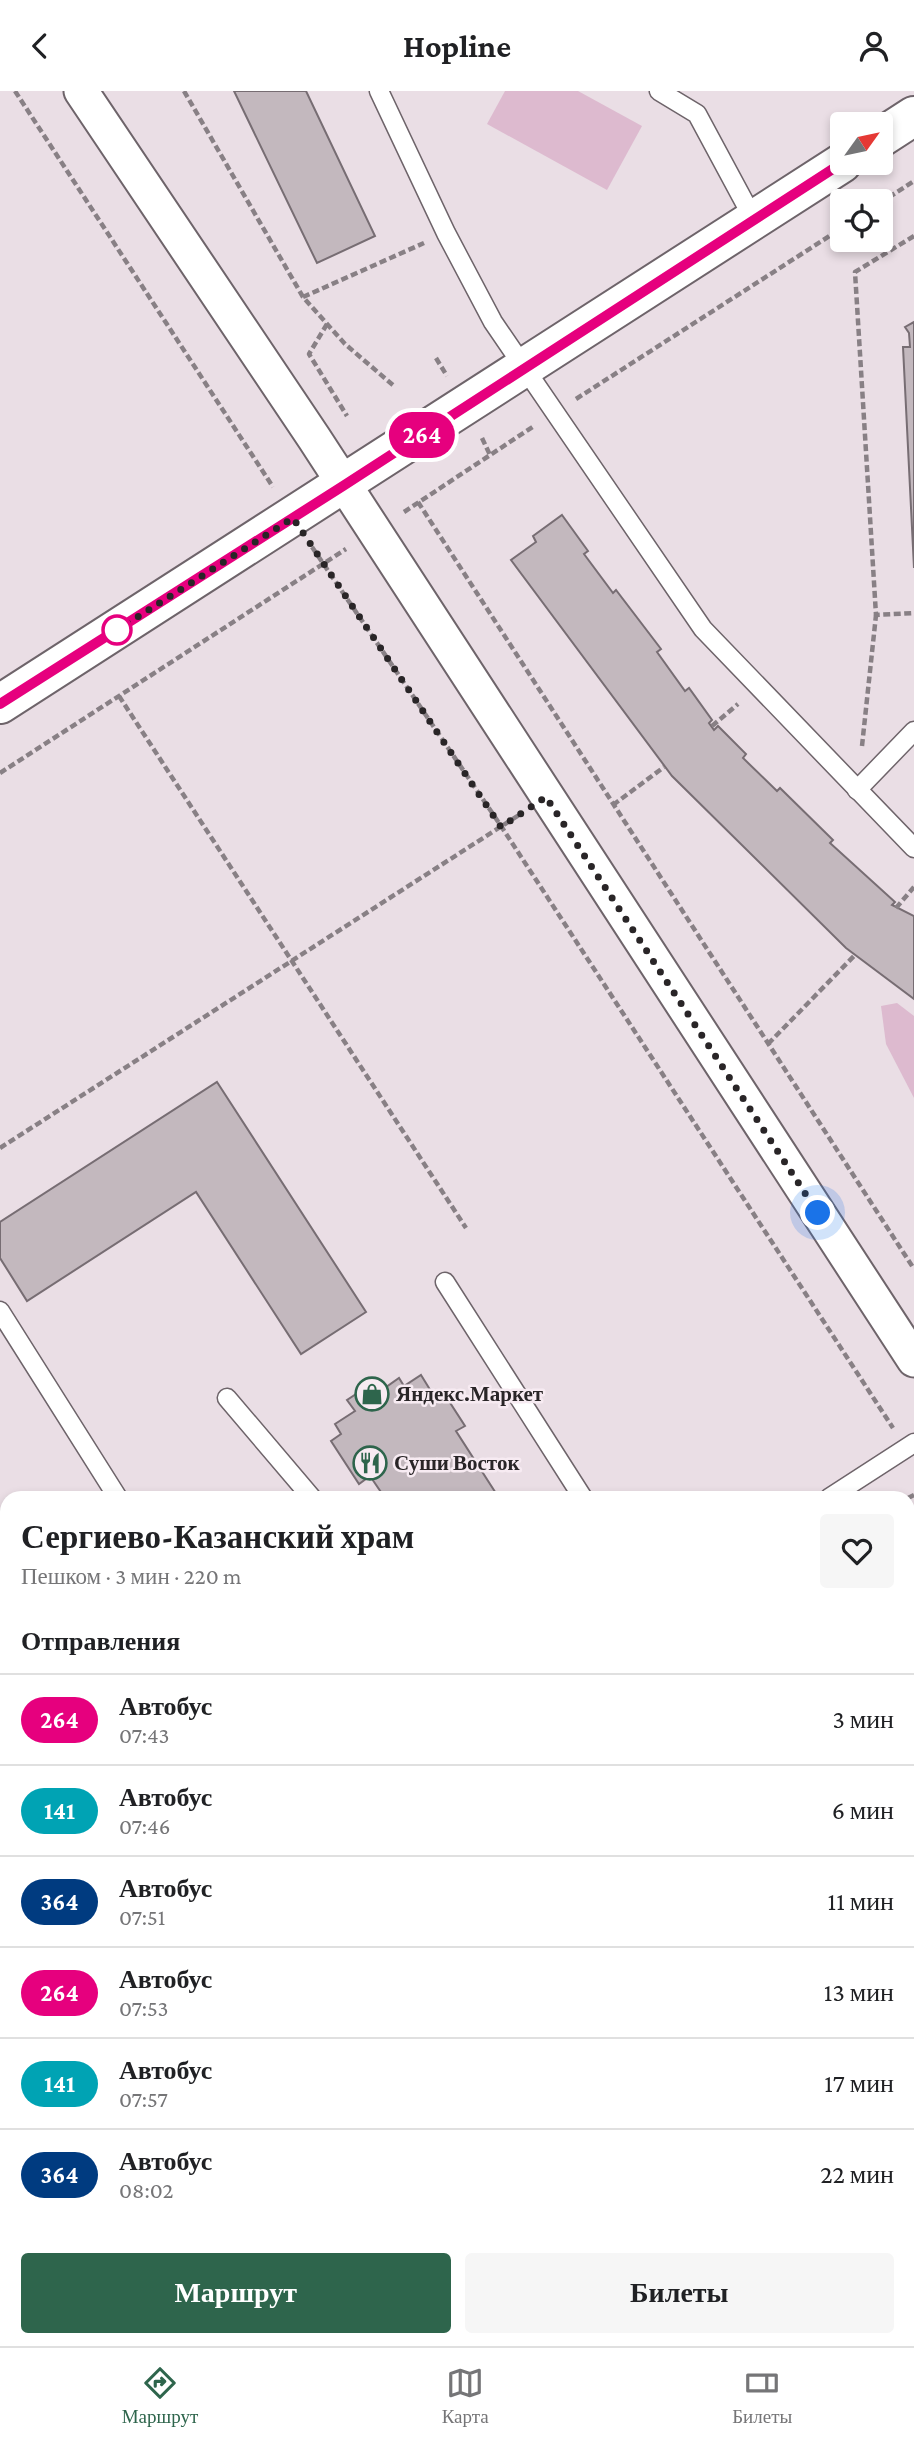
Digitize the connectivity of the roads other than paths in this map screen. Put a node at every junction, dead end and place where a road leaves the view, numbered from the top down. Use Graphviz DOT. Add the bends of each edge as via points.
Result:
graph roads {
  1 [pos="81,91"];
  2 [pos="379,91"];
  3 [pos="659,91"];
  4 [pos="914,116"];
  5 [pos="893,130"];
  6 [pos="830,171"];
  7 [pos="754,220"];
  8 [pos="524,368"];
  9 [pos="343,486"];
  10 [pos="0,704"];
  11 [pos="914,731"];
  12 [pos="857,790"];
  13 [pos="914,848"];
  14 [pos="445,1282"];
  15 [pos="0,1311"];
  16 [pos="912,1353"];
  17 [pos="227,1398"];
  18 [pos="910,1446"];
  19 [pos="114,1491"];
  20 [pos="306,1491"];
  21 [pos="579,1491"];
  22 [pos="840,1491"];
  1 -- 9 [label="street"];
  2 -- 8 [label="lane" via="446,233 493,322"];
  3 -- 7 [label="lane" via="697,114"];
  4 -- 5 [label="street"];
  6 -- 7 [label="street"];
  7 -- 8 [label="street"];
  8 -- 9 [label="street"];
  8 -- 12 [label="lane" via="703,629"];
  9 -- 10 [label="street"];
  9 -- 16 [label="street"];
  11 -- 12 [label="lane"];
  12 -- 13 [label="lane"];
  14 -- 21 [label="lane"];
  15 -- 19 [label="lane"];
  17 -- 20 [label="lane"];
  18 -- 22 [label="lane"];
}
